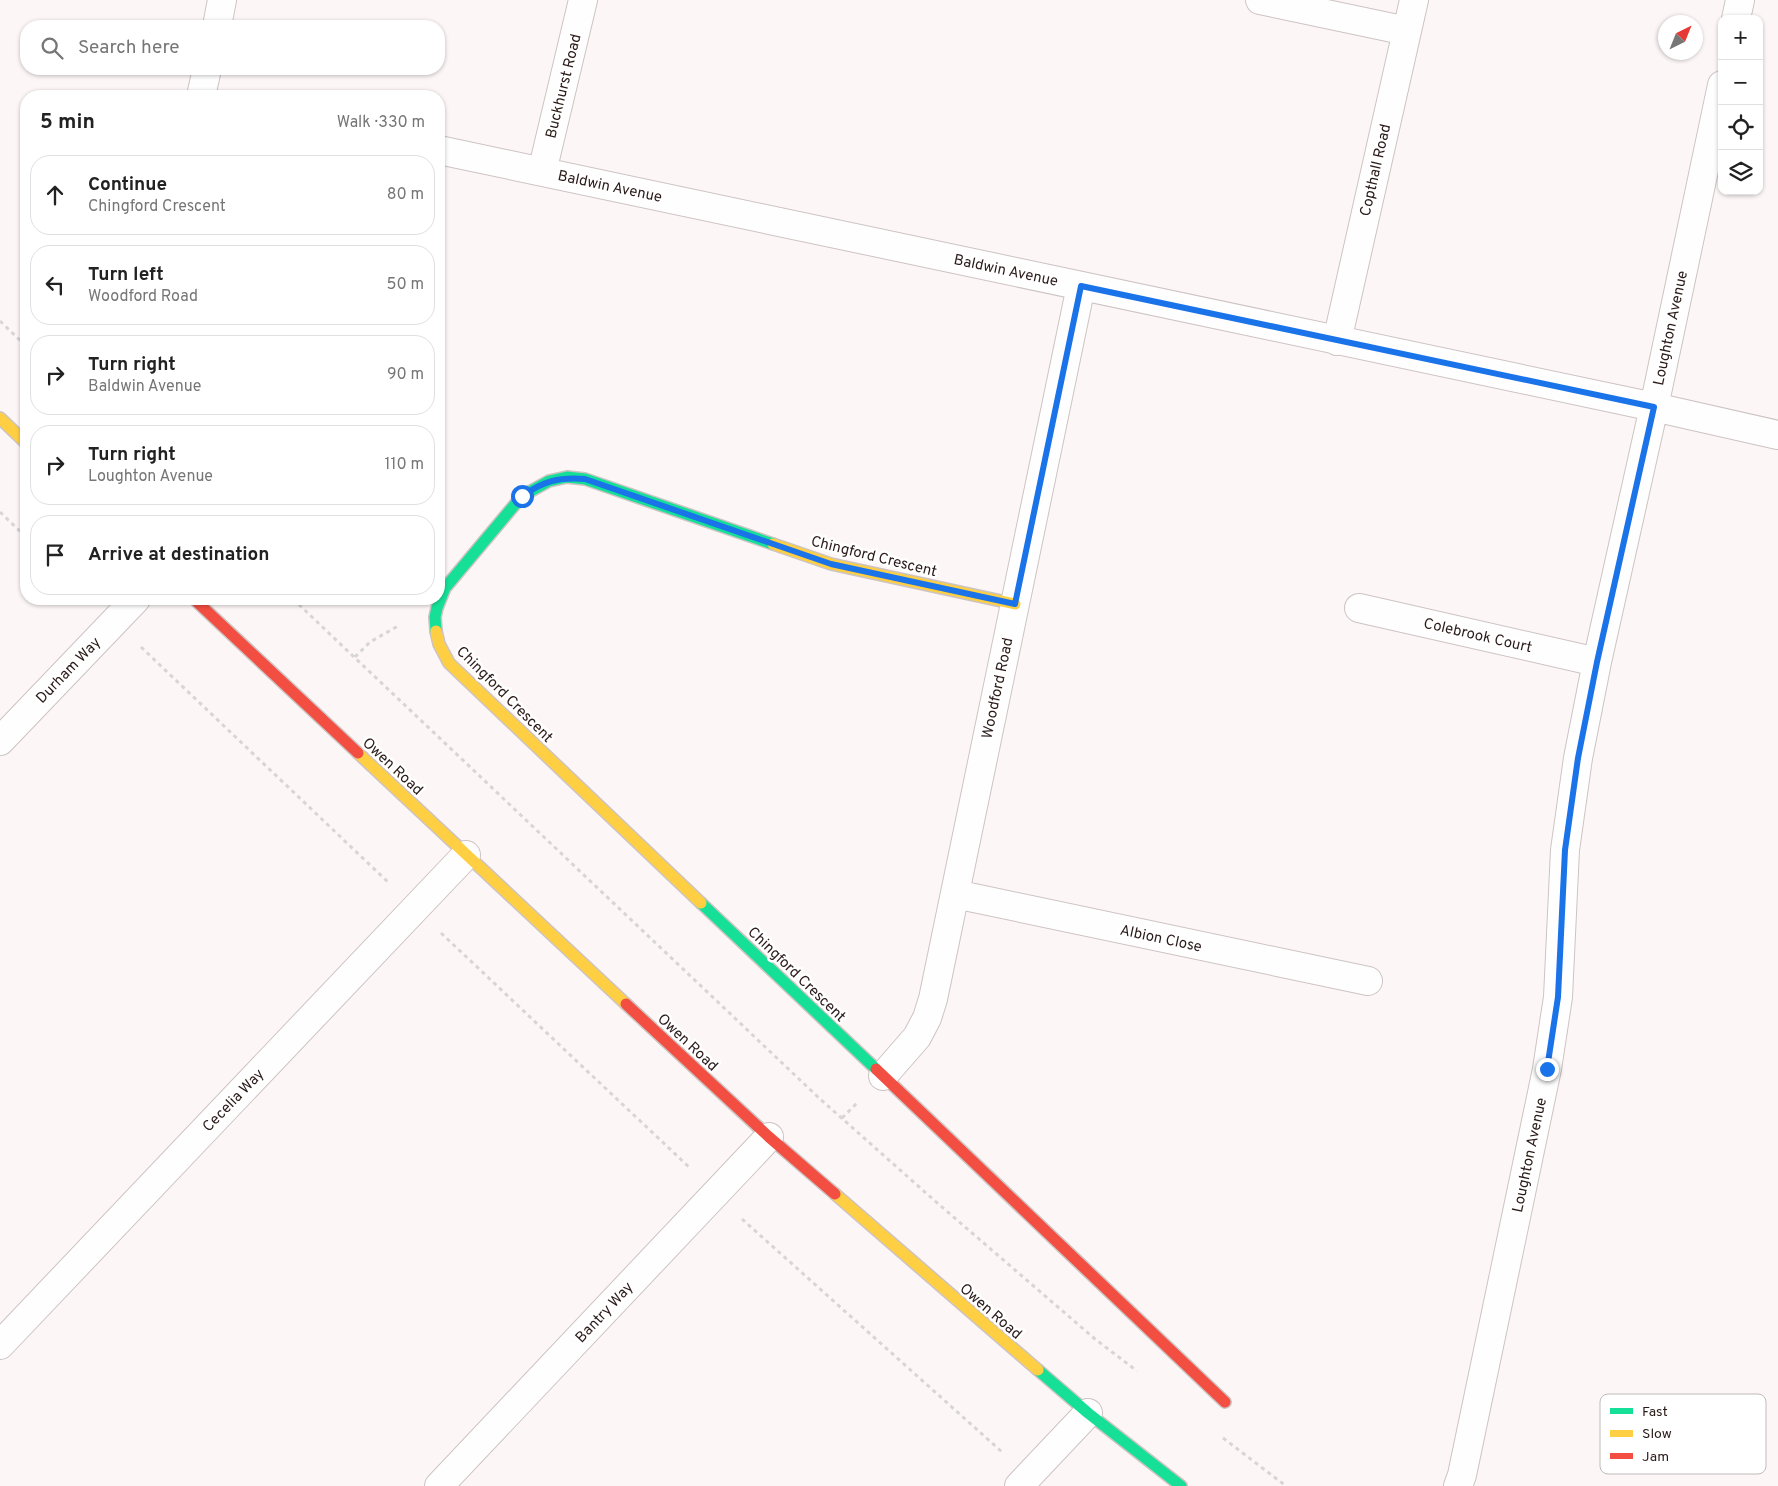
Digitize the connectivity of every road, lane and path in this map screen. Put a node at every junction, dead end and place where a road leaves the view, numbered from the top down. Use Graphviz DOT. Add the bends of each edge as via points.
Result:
graph roads {
  1 [pos="222,0"];
  2 [pos="583,0"];
  3 [pos="1260,0"];
  4 [pos="1414,0"];
  5 [pos="1740,0"];
  6 [pos="1737,15"];
  7 [pos="218,20"];
  8 [pos="1407,31"];
  9 [pos="206,75"];
  10 [pos="202,90"];
  11 [pos="1718,104"];
  12 [pos="445,151"];
  13 [pos="542,172"];
  14 [pos="1081,286"];
  15 [pos="0,321"];
  16 [pos="20,340"];
  17 [pos="1337,340"];
  18 [pos="1654,407"];
  19 [pos="0,418"];
  20 [pos="1778,435"];
  21 [pos="20,437"];
  22 [pos="0,512"];
  23 [pos="20,531"];
  24 [pos="445,588"];
  25 [pos="1015,604"];
  26 [pos="130,605"];
  27 [pos="200,605"];
  28 [pos="300,605"];
  29 [pos="437,605"];
  30 [pos="1359,608"];
  31 [pos="434,627"];
  32 [pos="137,643"];
  33 [pos="355,657"];
  34 [pos="1597,662"];
  35 [pos="0,741"];
  36 [pos="466,855"];
  37 [pos="392,886"];
  38 [pos="955,894"];
  39 [pos="438,930"];
  40 [pos="1368,981"];
  41 [pos="883,1076"];
  42 [pos="769,1137"];
  43 [pos="693,1171"];
  44 [pos="740,1217"];
  45 [pos="0,1345"];
  46 [pos="1139,1373"];
  47 [pos="1225,1402"];
  48 [pos="1088,1414"];
  49 [pos="1221,1436"];
  50 [pos="1004,1454"];
  51 [pos="438,1486"];
  52 [pos="1019,1486"];
  53 [pos="1181,1486"];
  54 [pos="1286,1486"];
  55 [pos="1458,1486"];
  1 -- 7 [label="street"];
  2 -- 13 [label="street, Buckhurst Road"];
  3 -- 8 [label="street"];
  4 -- 8 [label="street, Copthall Road"];
  5 -- 6 [label="street"];
  8 -- 17 [label="street, Copthall Road"];
  9 -- 10 [label="street"];
  11 -- 18 [label="street, Loughton Avenue"];
  12 -- 13 [label="street, Baldwin Avenue"];
  13 -- 14 [label="street, Baldwin Avenue"];
  14 -- 17 [label="street, Baldwin Avenue"];
  14 -- 25 [label="street, Woodford Road"];
  15 -- 16 [label="path"];
  17 -- 18 [label="street, Baldwin Avenue"];
  18 -- 20 [label="street, Baldwin Avenue"];
  18 -- 34 [label="street, Loughton Avenue"];
  19 -- 21 [label="street"];
  22 -- 23 [label="path"];
  24 -- 25 [label="street, Chingford Crescent" via="522,496 549,481 567,478 585,479 831,564"];
  25 -- 38 [label="street, Woodford Road"];
  26 -- 35 [label="street, Durham Way"];
  27 -- 36 [label="street, Owen Road"];
  28 -- 33 [label="path"];
  29 -- 31 [label="street, Chingford Crescent"];
  30 -- 34 [label="street, Colebrook Court"];
  31 -- 33 [label="path" via="400,625 370,642"];
  31 -- 41 [label="street, Chingford Crescent" via="436,639 449,663"];
  32 -- 37 [label="path"];
  33 -- 46 [label="path" via="819,1098 1080,1326"];
  34 -- 55 [label="street, Loughton Avenue" via="1578,758 1565,850 1558,997 1547,1069"];
  36 -- 42 [label="street, Owen Road"];
  36 -- 45 [label="street, Cecelia Way"];
  38 -- 40 [label="street, Albion Close"];
  38 -- 41 [label="street, Woodford Road" via="927,1018 917,1037"];
  39 -- 43 [label="path"];
  41 -- 47 [label="street"];
  42 -- 48 [label="street, Owen Road"];
  42 -- 51 [label="street, Bantry Way"];
  44 -- 50 [label="path"];
  48 -- 52 [label="street"];
  48 -- 53 [label="street, Owen Road"];
  49 -- 54 [label="path"];
}
